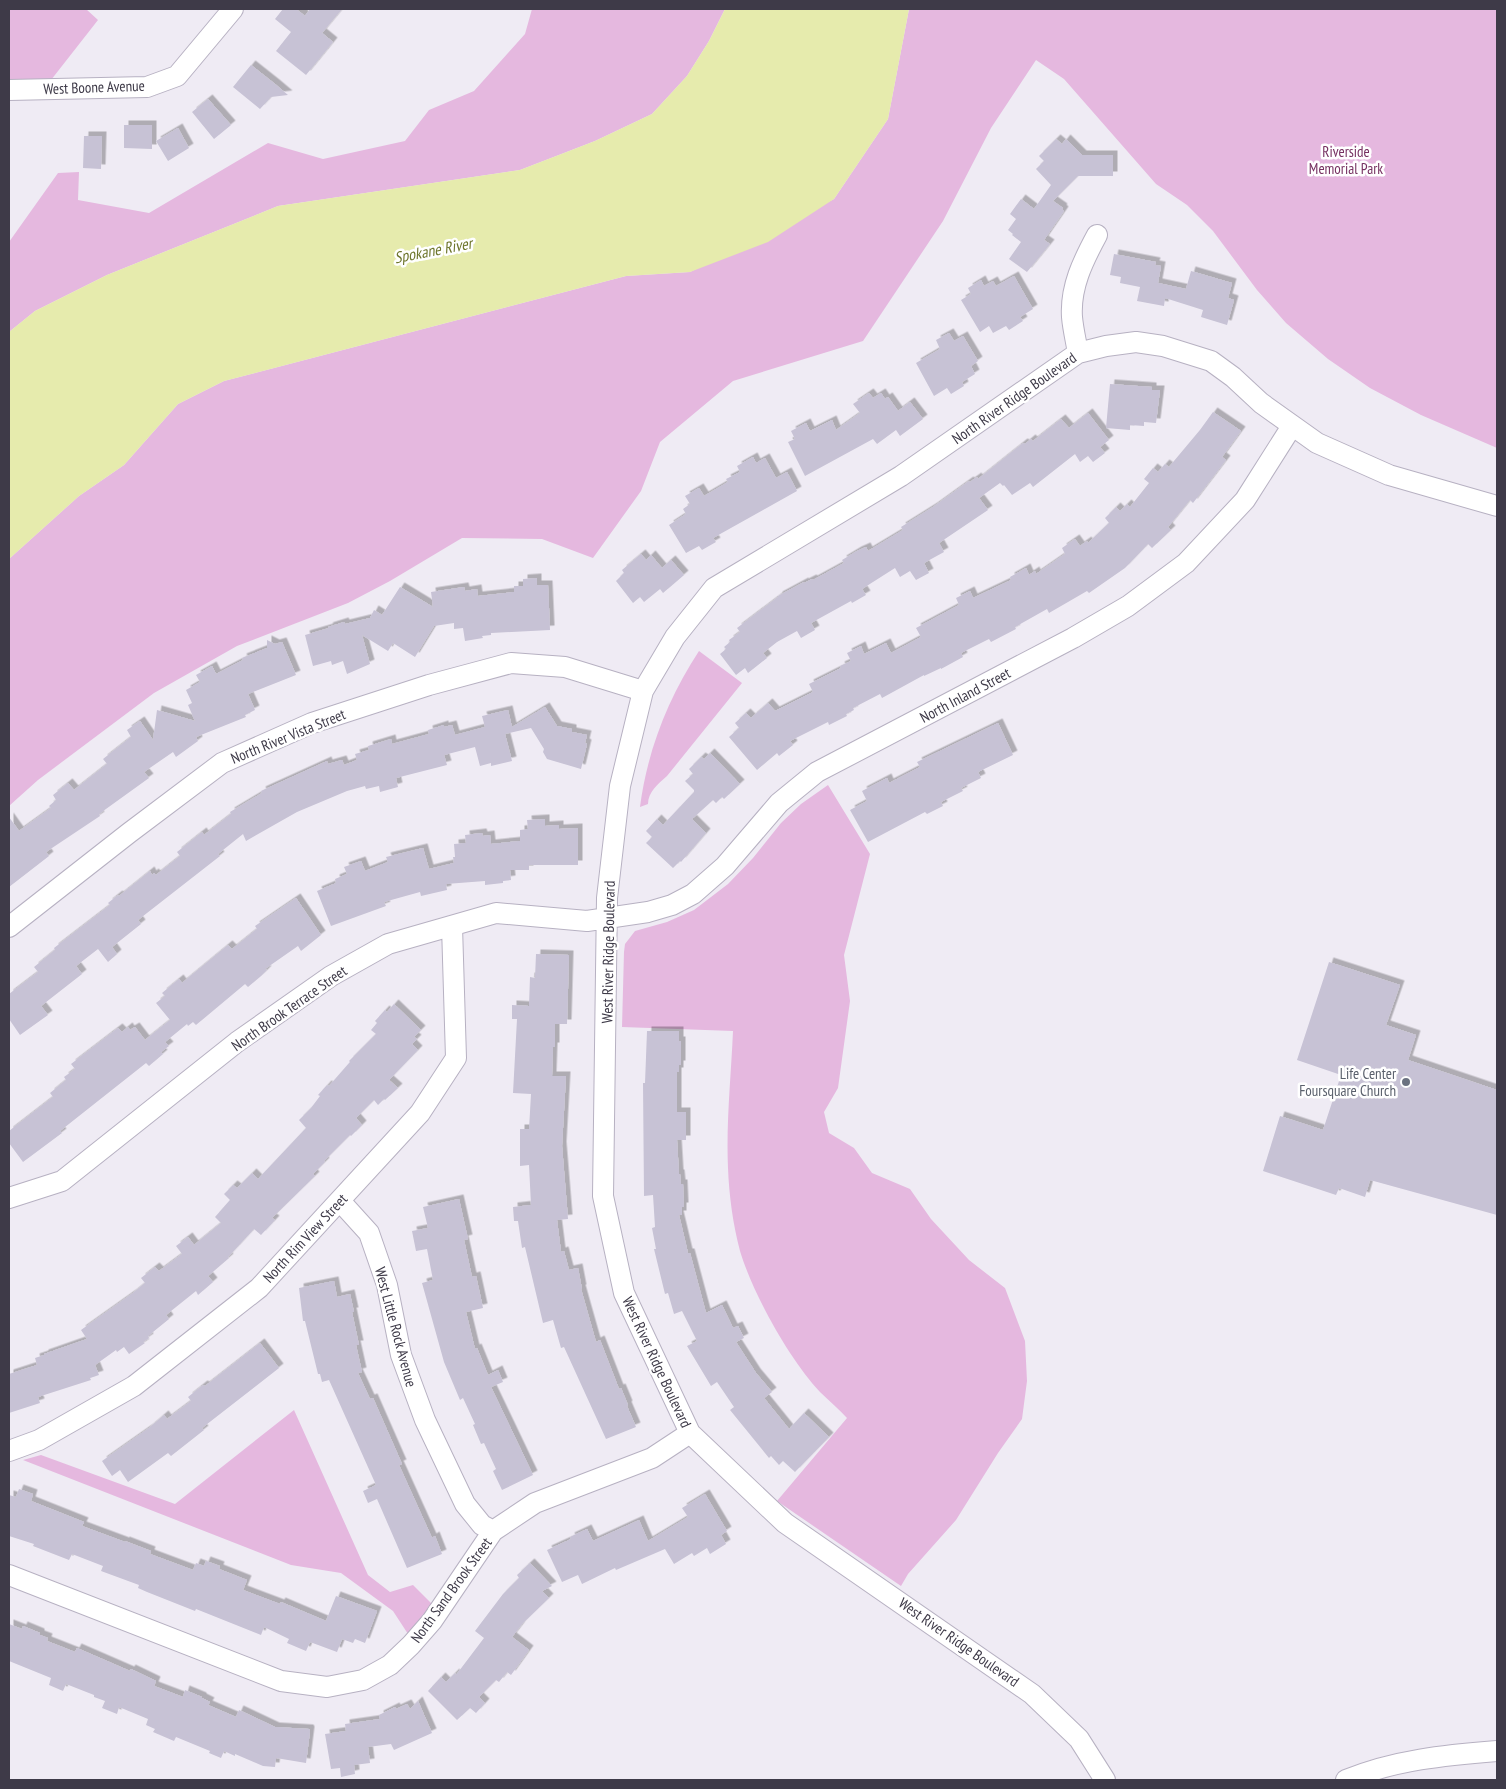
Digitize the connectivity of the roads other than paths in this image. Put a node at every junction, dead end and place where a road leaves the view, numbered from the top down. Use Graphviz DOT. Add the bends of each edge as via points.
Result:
graph roads {
  1 [pos="233,9"];
  2 [pos="9,90"];
  3 [pos="1097,235"];
  4 [pos="1078,352"];
  5 [pos="1292,426"];
  6 [pos="1497,506"];
  7 [pos="643,691"];
  8 [pos="607,918"];
  9 [pos="452,926"];
  10 [pos="9,927"];
  11 [pos="9,1198"];
  12 [pos="340,1201"];
  13 [pos="690,1433"];
  14 [pos="9,1451"];
  15 [pos="493,1531"];
  16 [pos="9,1575"];
  17 [pos="1497,1751"];
  18 [pos="1105,1780"];
  19 [pos="1346,1780"];
  1 -- 2 [label="street, West Boone Avenue" via="177,76 147,87"];
  3 -- 4 [label="street" via="1076,280 1072,316"];
  4 -- 5 [label="street, North River Ridge Boulevard" via="1136,342 1196,356 1233,377"];
  4 -- 7 [label="street, North River Ridge Boulevard" via="902,476 714,588 675,637"];
  5 -- 6 [label="street, North River Ridge Boulevard" via="1316,443 1389,475"];
  5 -- 8 [label="street, North Inland Street" via="1245,500 1186,563 1128,606 817,772 779,803 725,866 693,894 648,912"];
  7 -- 8 [label="street, West River Ridge Boulevard" via="620,786"];
  7 -- 10 [label="street, North River Vista Street" via="565,667 511,662 312,723 222,763"];
  8 -- 9 [label="street, North Brook Terrace Street" via="587,920 496,913"];
  8 -- 13 [label="street, West River Ridge Boulevard" via="603,1196 624,1293"];
  9 -- 11 [label="street, North Brook Terrace Street" via="388,944 331,976 238,1042 62,1181"];
  9 -- 12 [label="street, North Rim View Street" via="456,1058 420,1113"];
  12 -- 14 [label="street, North Rim View Street" via="259,1288 134,1386 39,1440"];
  12 -- 15 [label="street, West Little Rock Avenue" via="369,1233 387,1285 401,1355 429,1428 465,1504 482,1525"];
  13 -- 15 [label="street, North Sand Brook Street" via="652,1458 535,1503"];
  13 -- 18 [label="street, West River Ridge Boulevard" via="785,1523 1032,1694 1079,1740"];
  15 -- 16 [label="street, North Sand Brook Street" via="432,1621 411,1646 390,1665 363,1680 327,1687 281,1681"];
  17 -- 19 [label="street" via="1437,1756 1388,1766"];
}
